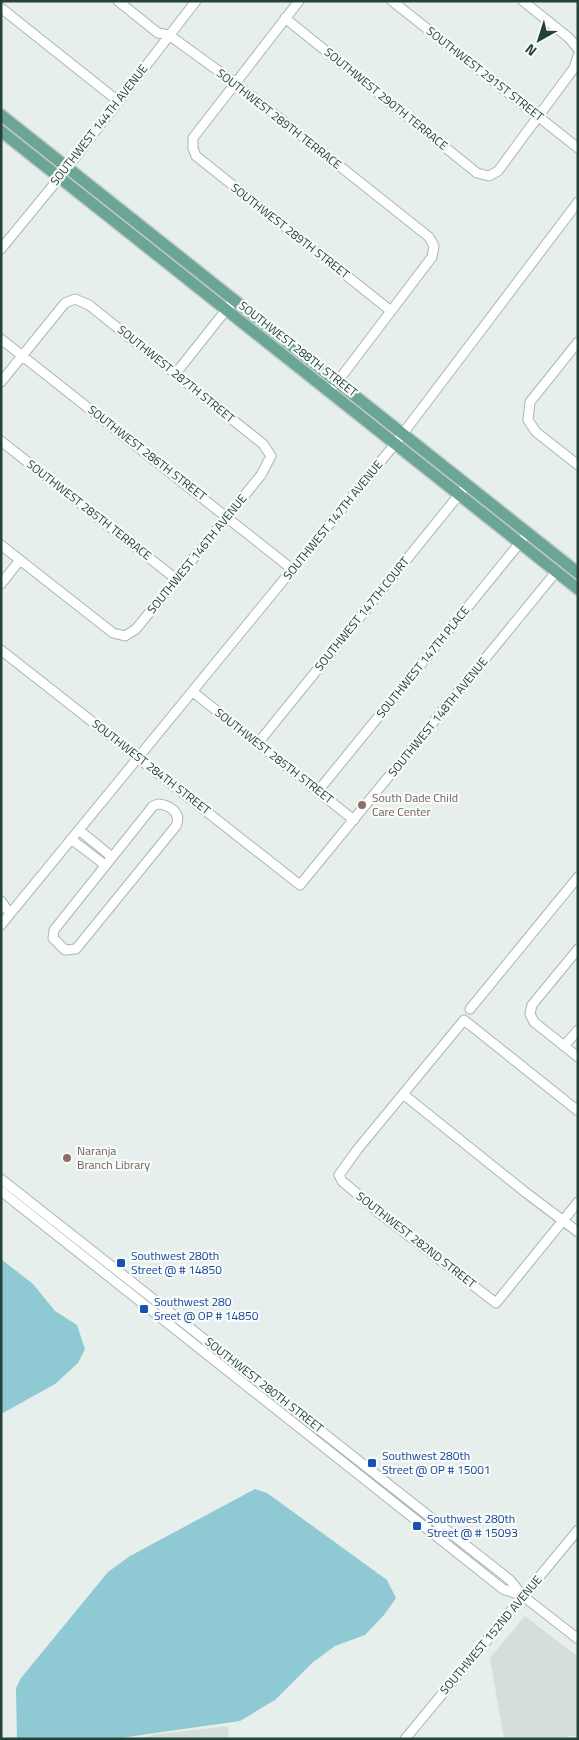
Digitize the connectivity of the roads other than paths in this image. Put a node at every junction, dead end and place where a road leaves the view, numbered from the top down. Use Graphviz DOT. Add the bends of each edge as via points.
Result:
graph roads {
  1 [pos="118,1"];
  2 [pos="196,1"];
  3 [pos="299,1"];
  4 [pos="392,1"];
  5 [pos="522,1"];
  6 [pos="1,8"];
  7 [pos="285,18"];
  8 [pos="170,35"];
  9 [pos="578,48"];
  10 [pos="578,56"];
  11 [pos="235,84"];
  12 [pos="118,101"];
  13 [pos="539,117"];
  14 [pos="3,120"];
  15 [pos="1,131"];
  16 [pos="578,148"];
  17 [pos="67,168"];
  18 [pos="60,177"];
  19 [pos="578,202"];
  20 [pos="1,249"];
  21 [pos="234,300"];
  22 [pos="226,310"];
  23 [pos="391,311"];
  24 [pos="1,338"];
  25 [pos="578,342"];
  26 [pos="23,355"];
  27 [pos="176,373"];
  28 [pos="1,382"];
  29 [pos="337,382"];
  30 [pos="330,392"];
  31 [pos="403,434"];
  32 [pos="1,441"];
  33 [pos="395,444"];
  34 [pos="271,456"];
  35 [pos="578,465"];
  36 [pos="467,484"];
  37 [pos="459,495"];
  38 [pos="227,517"];
  39 [pos="528,533"];
  40 [pos="520,543"];
  41 [pos="1,545"];
  42 [pos="20,560"];
  43 [pos="292,569"];
  44 [pos="556,572"];
  45 [pos="578,573"];
  46 [pos="176,579"];
  47 [pos="1,584"];
  48 [pos="578,589"];
  49 [pos="1,650"];
  50 [pos="193,692"];
  51 [pos="258,743"];
  52 [pos="139,758"];
  53 [pos="318,791"];
  54 [pos="354,820"];
  55 [pos="79,830"];
  56 [pos="71,839"];
  57 [pos="112,857"];
  58 [pos="105,866"];
  59 [pos="578,877"];
  60 [pos="300,885"];
  61 [pos="1,901"];
  62 [pos="6,913"];
  63 [pos="1,925"];
  64 [pos="578,949"];
  65 [pos="470,1009"];
  66 [pos="578,1030"];
  67 [pos="564,1046"];
  68 [pos="578,1057"];
  69 [pos="403,1094"];
  70 [pos="578,1111"];
  71 [pos="1,1179"];
  72 [pos="1,1191"];
  73 [pos="578,1202"];
  74 [pos="563,1220"];
  75 [pos="578,1232"];
  76 [pos="96,1252"];
  77 [pos="89,1260"];
  78 [pos="145,1291"];
  79 [pos="140,1300"];
  80 [pos="207,1340"];
  81 [pos="201,1349"];
  82 [pos="277,1395"];
  83 [pos="271,1404"];
  84 [pos="365,1465"];
  85 [pos="358,1474"];
  86 [pos="419,1508"];
  87 [pos="412,1516"];
  88 [pos="578,1530"];
  89 [pos="466,1545"];
  90 [pos="460,1554"];
  91 [pos="523,1596"];
  92 [pos="578,1639"];
  93 [pos="405,1739"];
  1 -- 8 [label="street, SOUTHWEST 289TH TERRACE" via="158,33"];
  2 -- 8 [label="street, SOUTHWEST 144TH AVENUE"];
  3 -- 7 [label="street"];
  4 -- 13 [label="street, SOUTHWEST 291ST STREET"];
  5 -- 9 [label="street"];
  6 -- 12 [label="street"];
  7 -- 11 [label="street"];
  7 -- 13 [label="street, SOUTHWEST 290TH TERRACE" via="477,173 489,176 498,171"];
  8 -- 11 [label="street, SOUTHWEST 289TH TERRACE"];
  8 -- 12 [label="street, SOUTHWEST 144TH AVENUE"];
  10 -- 13 [label="street" via="574,68"];
  11 -- 23 [label="street, SOUTHWEST 289TH TERRACE" via="429,237 434,246 432,257"];
  11 -- 23 [label="street, SOUTHWEST 289TH STREET" via="193,138 192,148 196,156"];
  12 -- 17 [label="street, SOUTHWEST 144TH AVENUE"];
  13 -- 16 [label="street, SOUTHWEST 291ST STREET"];
  14 -- 17 [label="main road, SOUTHWEST 288TH STREET"];
  15 -- 18 [label="main road, SOUTHWEST 288TH STREET"];
  17 -- 18 [label="street, SOUTHWEST 144TH AVENUE"];
  17 -- 21 [label="main road, SOUTHWEST 288TH STREET"];
  18 -- 20 [label="street, SOUTHWEST 144TH AVENUE"];
  18 -- 22 [label="main road, SOUTHWEST 288TH STREET"];
  19 -- 31 [label="street, SOUTHWEST 147TH AVENUE"];
  21 -- 22 [label="street"];
  21 -- 29 [label="main road, SOUTHWEST 288TH STREET"];
  22 -- 27 [label="street"];
  22 -- 30 [label="main road, SOUTHWEST 288TH STREET"];
  23 -- 29 [label="street"];
  24 -- 26 [label="street, SOUTHWEST 286TH STREET"];
  25 -- 35 [label="street" via="530,402 528,420 536,432"];
  26 -- 27 [label="street, SOUTHWEST 287TH STREET" via="65,303 74,299 89,305"];
  26 -- 28 [label="street"];
  26 -- 38 [label="street, SOUTHWEST 286TH STREET"];
  27 -- 34 [label="street, SOUTHWEST 287TH STREET" via="263,444"];
  29 -- 30 [label="street"];
  29 -- 31 [label="main road, SOUTHWEST 288TH STREET"];
  30 -- 33 [label="main road, SOUTHWEST 288TH STREET"];
  31 -- 33 [label="street, SOUTHWEST 147TH AVENUE"];
  31 -- 36 [label="main road, SOUTHWEST 288TH STREET"];
  32 -- 46 [label="street, SOUTHWEST 285TH TERRACE"];
  33 -- 37 [label="main road, SOUTHWEST 288TH STREET"];
  33 -- 43 [label="street, SOUTHWEST 147TH AVENUE"];
  34 -- 38 [label="street, SOUTHWEST 146TH AVENUE" via="262,475"];
  36 -- 37 [label="street, SOUTHWEST 147TH COURT"];
  36 -- 39 [label="main road, SOUTHWEST 288TH STREET"];
  37 -- 40 [label="main road, SOUTHWEST 288TH STREET"];
  37 -- 51 [label="street, SOUTHWEST 147TH COURT"];
  38 -- 43 [label="street, SOUTHWEST 286TH STREET"];
  38 -- 46 [label="street, SOUTHWEST 146TH AVENUE"];
  39 -- 40 [label="street, SOUTHWEST 147TH PLACE"];
  39 -- 45 [label="main road, SOUTHWEST 288TH STREET"];
  40 -- 44 [label="main road, SOUTHWEST 288TH STREET"];
  40 -- 53 [label="street, SOUTHWEST 147TH PLACE"];
  41 -- 42 [label="street"];
  42 -- 46 [label="street, SOUTHWEST 146TH AVENUE" via="113,634 125,636 136,629"];
  42 -- 47 [label="street"];
  43 -- 50 [label="street, SOUTHWEST 147TH AVENUE"];
  44 -- 48 [label="main road, SOUTHWEST 288TH STREET"];
  44 -- 54 [label="street, SOUTHWEST 148TH AVENUE"];
  49 -- 52 [label="street, SOUTHWEST 284TH STREET"];
  50 -- 51 [label="street, SOUTHWEST 285TH STREET"];
  50 -- 52 [label="street, SOUTHWEST 147TH AVENUE"];
  51 -- 53 [label="street, SOUTHWEST 285TH STREET"];
  52 -- 55 [label="street, SOUTHWEST 147TH AVENUE"];
  52 -- 60 [label="street, SOUTHWEST 284TH STREET"];
  53 -- 54 [label="street, SOUTHWEST 285TH STREET"];
  54 -- 60 [label="street, SOUTHWEST 148TH AVENUE"];
  55 -- 56 [label="street, SOUTHWEST 147TH AVENUE"];
  55 -- 57 [label="street"];
  56 -- 58 [label="street"];
  56 -- 62 [label="street, SOUTHWEST 147TH AVENUE"];
  57 -- 58 [label="street"];
  57 -- 58 [label="street" via="153,806 166,804 176,813 176,826 76,949 65,950 53,938 54,930"];
  59 -- 65 [label="street"];
  61 -- 62 [label="street"];
  62 -- 63 [label="street, SOUTHWEST 147TH AVENUE"];
  64 -- 67 [label="street" via="530,1010 531,1019"];
  66 -- 67 [label="street"];
  67 -- 68 [label="street"];
  69 -- 70 [label="street" via="464,1020"];
  69 -- 74 [label="street"];
  69 -- 74 [label="street, SOUTHWEST 282ND STREET" via="338,1175 383,1216 496,1303"];
  71 -- 76 [label="street, SOUTHWEST 280TH STREET"];
  72 -- 77 [label="street, SOUTHWEST 280TH STREET"];
  73 -- 74 [label="street"];
  74 -- 75 [label="street"];
  76 -- 77 [label="street"];
  76 -- 78 [label="street, SOUTHWEST 280TH STREET"];
  77 -- 79 [label="street, SOUTHWEST 280TH STREET"];
  78 -- 79 [label="street"];
  78 -- 80 [label="street, SOUTHWEST 280TH STREET"];
  79 -- 81 [label="street, SOUTHWEST 280TH STREET"];
  80 -- 81 [label="street"];
  80 -- 82 [label="street, SOUTHWEST 280TH STREET"];
  81 -- 83 [label="street, SOUTHWEST 280TH STREET"];
  82 -- 83 [label="street"];
  82 -- 84 [label="street, SOUTHWEST 280TH STREET"];
  83 -- 85 [label="street, SOUTHWEST 280TH STREET"];
  84 -- 85 [label="street"];
  84 -- 86 [label="street, SOUTHWEST 280TH STREET"];
  85 -- 87 [label="street, SOUTHWEST 280TH STREET"];
  86 -- 87 [label="street"];
  86 -- 89 [label="street, SOUTHWEST 280TH STREET"];
  87 -- 90 [label="street, SOUTHWEST 280TH STREET"];
  88 -- 91 [label="street, SOUTHWEST 152ND AVENUE"];
  89 -- 90 [label="street"];
  89 -- 91 [label="street, SOUTHWEST 280TH STREET" via="510,1580"];
  90 -- 91 [label="street, SOUTHWEST 280TH STREET" via="503,1589"];
  91 -- 92 [label="street, SOUTHWEST 280TH STREET"];
  91 -- 93 [label="street, SOUTHWEST 152ND AVENUE"];
}
